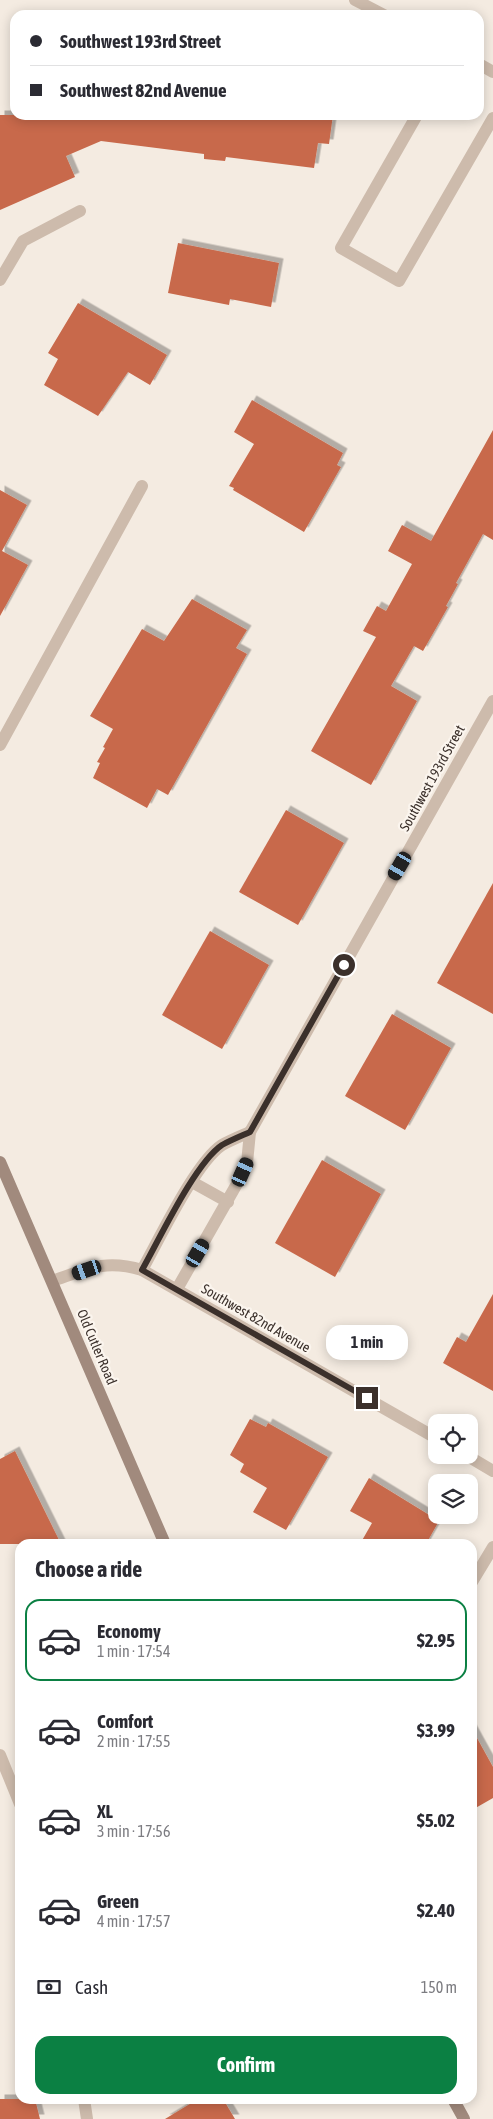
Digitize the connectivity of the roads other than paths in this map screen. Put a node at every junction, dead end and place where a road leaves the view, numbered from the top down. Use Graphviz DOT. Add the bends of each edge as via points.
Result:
graph roads {
  1 [pos="356,0"];
  2 [pos="375,10"];
  3 [pos="493,118"];
  4 [pos="414,120"];
  5 [pos="80,212"];
  6 [pos="0,280"];
  7 [pos="142,486"];
  8 [pos="493,701"];
  9 [pos="0,745"];
  10 [pos="250,1132"];
  11 [pos="0,1162"];
  12 [pos="192,1182"];
  13 [pos="228,1202"];
  14 [pos="142,1270"];
  15 [pos="52,1281"];
  16 [pos="177,1290"];
  17 [pos="428,1433"];
  18 [pos="478,1462"];
  19 [pos="493,1470"];
  20 [pos="163,1539"];
  21 [pos="493,1547"];
  22 [pos="477,1574"];
  23 [pos="0,1755"];
  24 [pos="15,1792"];
  25 [pos="85,2104"];
  26 [pos="456,2104"];
  27 [pos="87,2119"];
  28 [pos="464,2119"];
  1 -- 2 [label="street"];
  3 -- 4 [label="street" via="399,281 340,248"];
  5 -- 6 [label="street" via="23,241"];
  7 -- 9 [label="street"];
  8 -- 10 [label="street, Southwest 193rd Street"];
  10 -- 12 [label="street" via="222,1146 208,1158"];
  10 -- 13 [label="street, Southwest 193rd Street" via="247,1162"];
  11 -- 15 [label="main road, Old Cutler Road"];
  12 -- 13 [label="street"];
  12 -- 14 [label="street"];
  13 -- 16 [label="street, Southwest 193rd Street"];
  14 -- 15 [label="street, Southwest 82nd Avenue" via="112,1264"];
  14 -- 16 [label="street, Southwest 82nd Avenue"];
  15 -- 20 [label="main road, Old Cutler Road"];
  16 -- 17 [label="street, Southwest 82nd Avenue"];
  18 -- 19 [label="street"];
  21 -- 22 [label="street"];
  23 -- 24 [label="street"];
  25 -- 27 [label="street"];
  26 -- 28 [label="main road"];
}
